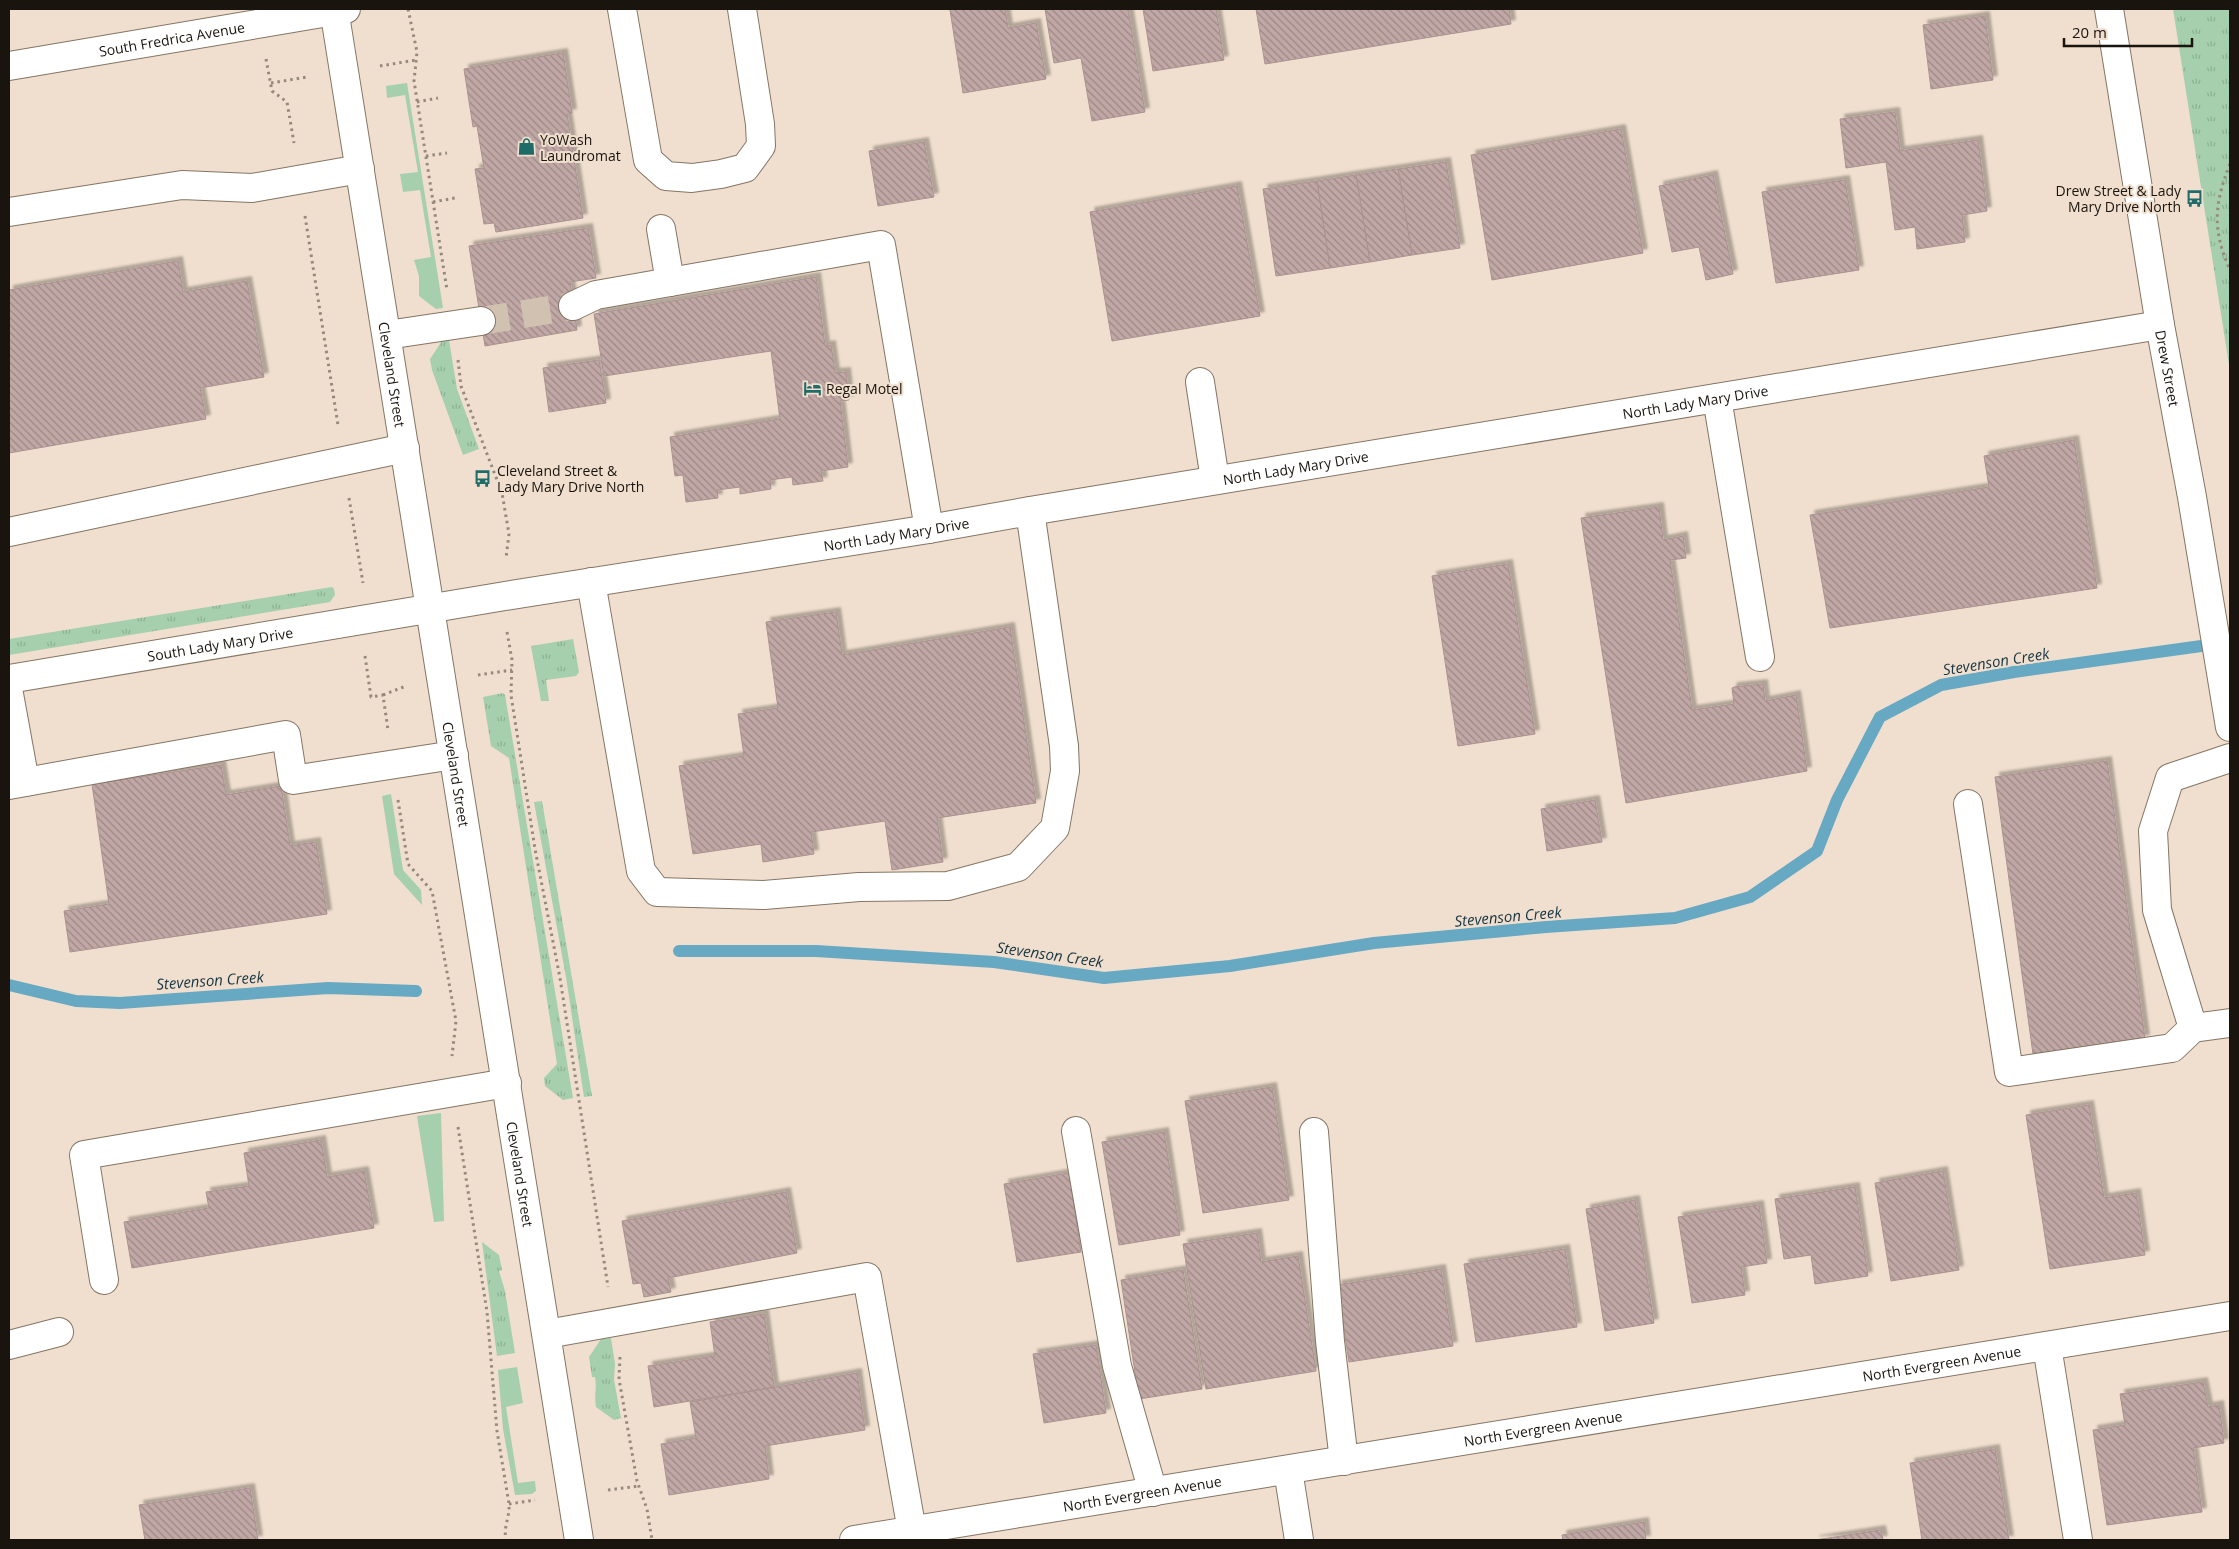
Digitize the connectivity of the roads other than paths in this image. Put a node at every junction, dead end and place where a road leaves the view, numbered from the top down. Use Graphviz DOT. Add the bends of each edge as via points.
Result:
graph roads {
  1 [pos="338,9"];
  2 [pos="622,9"];
  3 [pos="742,9"];
  4 [pos="2109,9"];
  5 [pos="9,66"];
  6 [pos="360,169"];
  7 [pos="9,212"];
  8 [pos="661,229"];
  9 [pos="670,282"];
  10 [pos="573,306"];
  11 [pos="481,322"];
  12 [pos="2160,325"];
  13 [pos="387,335"];
  14 [pos="1200,382"];
  15 [pos="1716,398"];
  16 [pos="405,448"];
  17 [pos="1216,480"];
  18 [pos="1030,511"];
  19 [pos="929,529"];
  20 [pos="9,532"];
  21 [pos="592,582"];
  22 [pos="430,608"];
  23 [pos="1760,657"];
  24 [pos="9,679"];
  25 [pos="9,694"];
  26 [pos="2230,725"];
  27 [pos="454,755"];
  28 [pos="2230,758"];
  29 [pos="17,783"];
  30 [pos="1968,804"];
  31 [pos="2230,1022"];
  32 [pos="2193,1028"];
  33 [pos="507,1083"];
  34 [pos="1076,1131"];
  35 [pos="1314,1132"];
  36 [pos="104,1280"];
  37 [pos="2230,1316"];
  38 [pos="58,1332"];
  39 [pos="547,1334"];
  40 [pos="9,1345"];
  41 [pos="2047,1346"];
  42 [pos="1344,1461"];
  43 [pos="1288,1470"];
  44 [pos="1153,1492"];
  45 [pos="912,1531"];
  46 [pos="944,1533"];
  47 [pos="579,1540"];
  48 [pos="854,1540"];
  49 [pos="1299,1540"];
  50 [pos="2078,1540"];
  1 -- 5 [label="street, South Fredrica Avenue"];
  1 -- 6 [label="street, Cleveland Street"];
  2 -- 3 [label="street" via="648,160 666,176 692,178 744,168 761,146"];
  4 -- 12 [label="street, Drew Street"];
  6 -- 7 [label="street" via="252,188 182,185"];
  6 -- 13 [label="street, Cleveland Street"];
  8 -- 9 [label="street"];
  9 -- 10 [label="street" via="596,295"];
  9 -- 19 [label="street" via="881,245"];
  11 -- 13 [label="street"];
  12 -- 15 [label="street, North Lady Mary Drive"];
  12 -- 26 [label="street, Drew Street"];
  13 -- 16 [label="street, Cleveland Street"];
  14 -- 17 [label="street"];
  15 -- 17 [label="street, North Lady Mary Drive"];
  15 -- 23 [label="street"];
  16 -- 20 [label="street"];
  16 -- 22 [label="street, Cleveland Street"];
  17 -- 18 [label="street, North Lady Mary Drive"];
  18 -- 19 [label="street, North Lady Mary Drive"];
  18 -- 21 [label="street" via="1064,746 1065,771 1055,828 1018,867 948,886 859,886 764,894 657,892 641,872"];
  19 -- 21 [label="street, North Lady Mary Drive"];
  21 -- 22 [label="street, North Lady Mary Drive"];
  22 -- 24 [label="street, South Lady Mary Drive"];
  22 -- 27 [label="street, Cleveland Street"];
  25 -- 29 [label="street"];
  27 -- 29 [label="street" via="293,780 286,736"];
  27 -- 33 [label="street, Cleveland Street"];
  28 -- 32 [label="street" via="2170,778 2153,831 2157,910"];
  30 -- 32 [label="street" via="2009,1072 2172,1048"];
  31 -- 32 [label="street"];
  33 -- 36 [label="street" via="84,1155"];
  33 -- 39 [label="street, Cleveland Street"];
  34 -- 44 [label="street" via="1117,1366"];
  35 -- 42 [label="street" via="1330,1341"];
  37 -- 41 [label="street, North Evergreen Avenue"];
  38 -- 40 [label="street"];
  39 -- 45 [label="street" via="867,1277"];
  39 -- 47 [label="street, Cleveland Street"];
  41 -- 42 [label="street, North Evergreen Avenue"];
  41 -- 50 [label="street"];
  42 -- 43 [label="street, North Evergreen Avenue"];
  43 -- 44 [label="street, North Evergreen Avenue"];
  43 -- 49 [label="street"];
  44 -- 46 [label="street, North Evergreen Avenue"];
  45 -- 46 [label="street, North Evergreen Avenue"];
  45 -- 48 [label="street, North Evergreen Avenue"];
}
